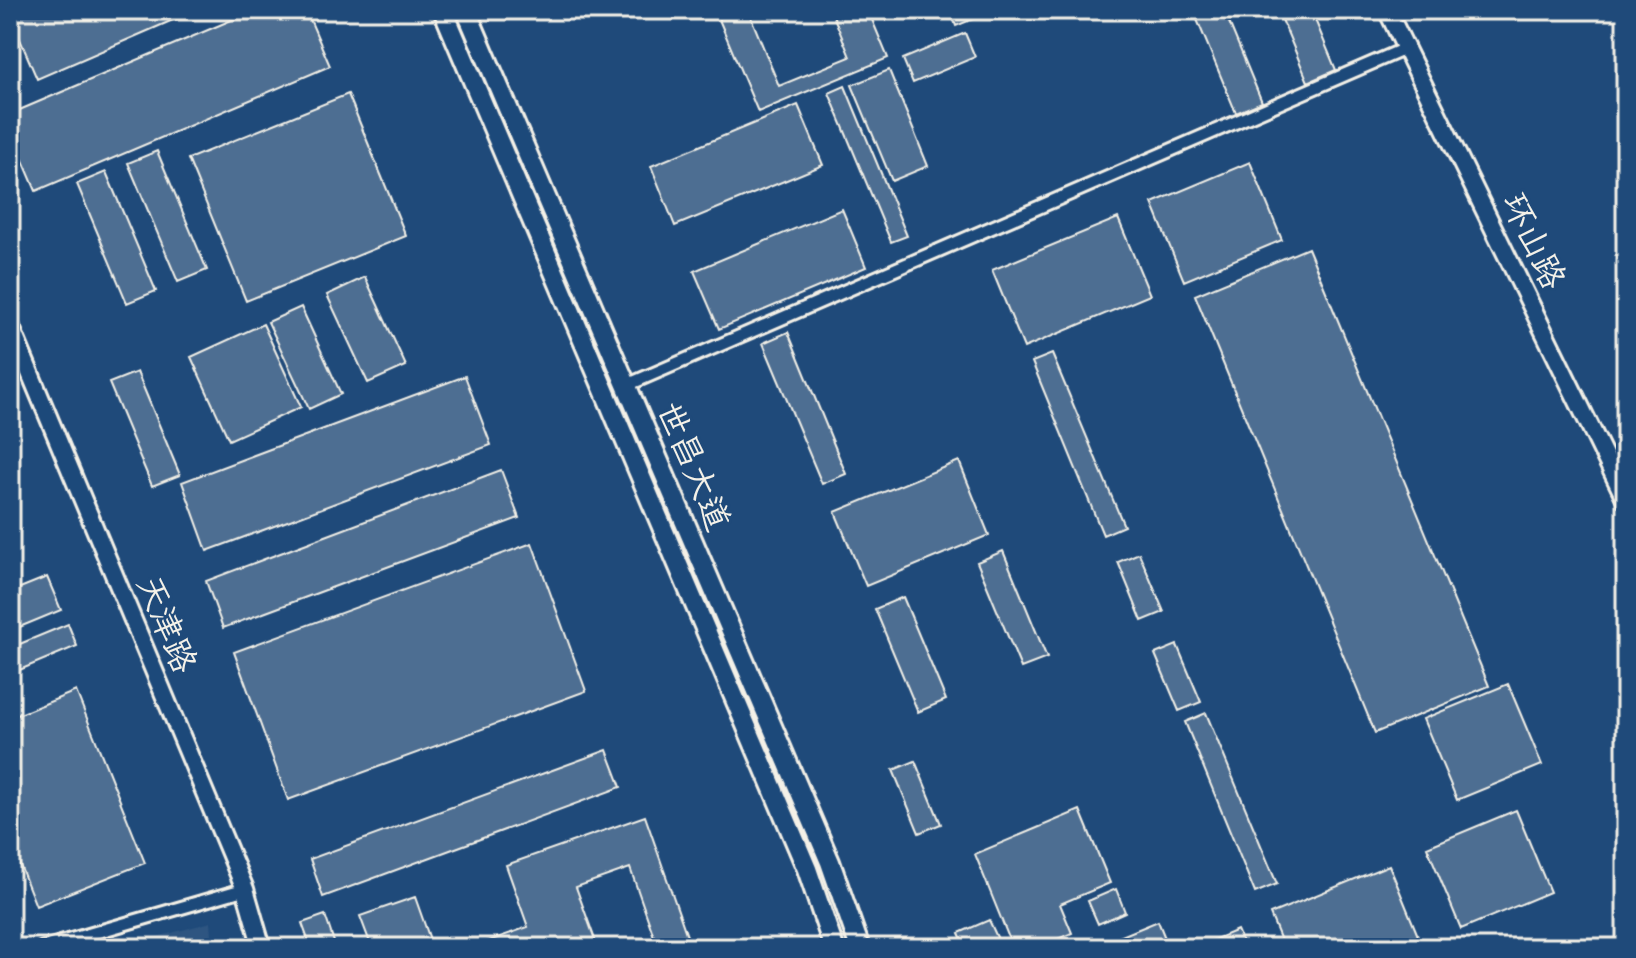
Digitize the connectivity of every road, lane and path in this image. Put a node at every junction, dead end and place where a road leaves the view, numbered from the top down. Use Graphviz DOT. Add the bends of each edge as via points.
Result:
graph roads {
  1 [pos="443,10"];
  2 [pos="466,10"];
  3 [pos="1387,10"];
  4 [pos="1407,48"];
  5 [pos="10,325"];
  6 [pos="625,386"];
  7 [pos="1626,500"];
  8 [pos="245,889"];
  9 [pos="42,948"];
  10 [pos="262,948"];
  11 [pos="834,948"];
  12 [pos="860,948"];
  1 -- 11 [label="main road, 世昌大道" via="802,856"];
  2 -- 6 [label="main road, 世昌大道"];
  3 -- 4 [label="main road, 环山路"];
  4 -- 6 [label="street"];
  4 -- 7 [label="main road, 环山路"];
  5 -- 8 [label="main road, 天津路"];
  6 -- 12 [label="main road, 世昌大道" via="830,862"];
  8 -- 9 [label="street"];
  8 -- 10 [label="main road, 天津路"];
}
